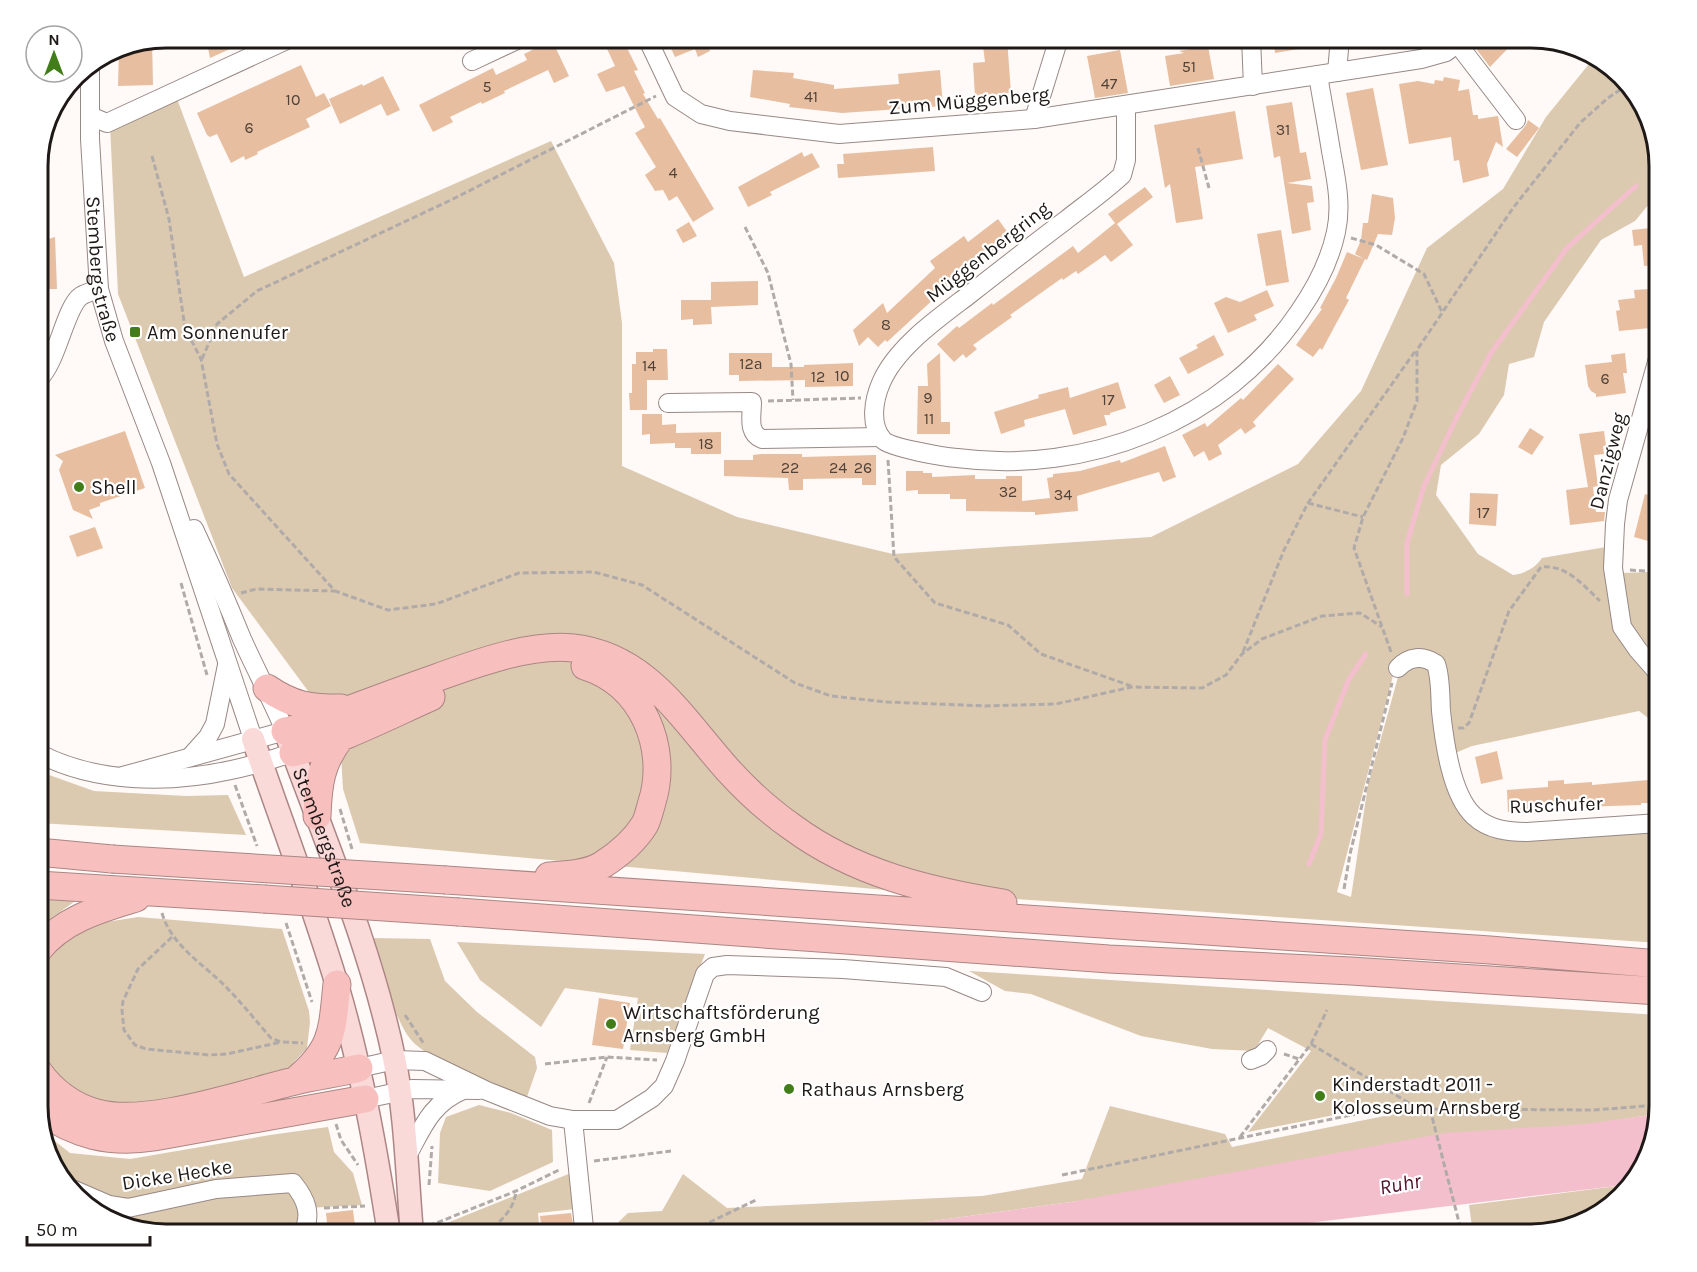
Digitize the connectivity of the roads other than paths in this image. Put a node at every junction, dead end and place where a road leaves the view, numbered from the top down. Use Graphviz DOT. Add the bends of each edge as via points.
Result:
graph roads {
  1 [pos="269,48"];
  2 [pos="500,48"];
  3 [pos="652,48"];
  4 [pos="1056,48"];
  5 [pos="1251,48"];
  6 [pos="1339,48"];
  7 [pos="1451,48"];
  8 [pos="1466,48"];
  9 [pos="472,61"];
  10 [pos="1337,72"];
  11 [pos="90,75"];
  12 [pos="1318,75"];
  13 [pos="1253,86"];
  14 [pos="1126,106"];
  15 [pos="90,116"];
  16 [pos="1034,119"];
  17 [pos="1516,120"];
  18 [pos="99,290"];
  19 [pos="48,366"];
  20 [pos="1649,391"];
  21 [pos="668,404"];
  22 [pos="884,440"];
  23 [pos="161,463"];
  24 [pos="227,660"];
  25 [pos="1649,663"];
  26 [pos="1398,668"];
  27 [pos="267,688"];
  28 [pos="352,708"];
  29 [pos="342,736"];
  30 [pos="253,739"];
  31 [pos="289,742"];
  32 [pos="191,756"];
  33 [pos="48,758"];
  34 [pos="261,762"];
  35 [pos="123,776"];
  36 [pos="317,816"];
  37 [pos="1649,824"];
  38 [pos="48,853"];
  39 [pos="451,880"];
  40 [pos="48,886"];
  41 [pos="158,902"];
  42 [pos="1140,927"];
  43 [pos="48,939"];
  44 [pos="1649,963"];
  45 [pos="337,984"];
  46 [pos="1649,990"];
  47 [pos="982,992"];
  48 [pos="1267,1050"];
  49 [pos="395,1060"];
  50 [pos="1251,1060"];
  51 [pos="359,1068"];
  52 [pos="296,1080"];
  53 [pos="48,1083"];
  54 [pos="466,1089"];
  55 [pos="487,1090"];
  56 [pos="400,1092"];
  57 [pos="365,1099"];
  58 [pos="48,1116"];
  59 [pos="578,1120"];
  60 [pos="406,1158"];
  61 [pos="90,1197"];
  62 [pos="306,1224"];
  63 [pos="387,1224"];
  64 [pos="419,1224"];
  65 [pos="584,1224"];
  1 -- 15 [label="street" via="107,123"];
  2 -- 9 [label="street"];
  3 -- 16 [label="street, Zum Müggenberg" via="675,97 701,114 730,121 840,134"];
  4 -- 16 [label="street"];
  5 -- 13 [label="street"];
  6 -- 10 [label="street"];
  7 -- 10 [label="street, Zum Müggenberg" via="1421,59"];
  8 -- 17 [label="street"];
  10 -- 12 [label="street, Zum Müggenberg"];
  11 -- 15 [label="street, Stembergstraße"];
  12 -- 13 [label="street, Zum Müggenberg"];
  12 -- 22 [label="street" via="1338,190 1336,234 1308,299 1266,355 1238,381 1162,427 1105,448 1045,460 971,460"];
  13 -- 14 [label="street, Zum Müggenberg"];
  14 -- 16 [label="street, Zum Müggenberg"];
  14 -- 22 [label="street, Müggenbergring" via="1126,160 1122,175 937,319 884,376 876,398 875,421"];
  15 -- 18 [label="street, Stembergstraße"];
  18 -- 19 [label="street" via="84,294 75,302"];
  18 -- 23 [label="street, Stembergstraße" via="114,341"];
  20 -- 25 [label="street, Danzigweg" via="1618,500 1613,568 1622,627"];
  21 -- 22 [label="street" via="752,402 752,430 762,439"];
  23 -- 24 [label="street, Stembergstraße"];
  23 -- 27 [label="street, Stembergstraße"];
  24 -- 30 [label="street, Stembergstraße"];
  24 -- 32 [label="street" via="215,724"];
  26 -- 37 [label="street, Ruschufer" via="1413,658 1427,659 1438,669 1441,710 1457,786 1467,808 1481,821 1507,832"];
  27 -- 28 [label="highway" via="297,704"];
  27 -- 31 [label="street, Stembergstraße"];
  28 -- 31 [label="highway" via="301,728"];
  28 -- 42 [label="highway" via="508,655 543,648 597,653 647,679 728,771 768,808 794,829 845,859 934,890"];
  29 -- 31 [label="highway" via="308,749"];
  29 -- 36 [label="highway" via="330,750 324,766 318,786"];
  29 -- 39 [label="highway" via="482,676 537,662 567,661 594,668 629,692 652,733 657,773 645,823 624,848 589,870"];
  30 -- 31 [label="street"];
  30 -- 32 [label="street"];
  30 -- 34 [label="main road, Stembergstraße"];
  31 -- 34 [label="street"];
  31 -- 36 [label="main road, Stembergstraße"];
  32 -- 35 [label="street"];
  33 -- 35 [label="street" via="81,770"];
  34 -- 35 [label="street" via="185,777"];
  34 -- 45 [label="main road, Stembergstraße"];
  36 -- 49 [label="main road, Stembergstraße" via="384,1013"];
  38 -- 39 [label="highway, bridge"];
  39 -- 42 [label="highway"];
  40 -- 41 [label="highway"];
  41 -- 43 [label="highway" via="79,917"];
  41 -- 46 [label="highway, bridge" via="459,912 1109,959"];
  42 -- 44 [label="highway"];
  45 -- 51 [label="main road, Stembergstraße"];
  45 -- 52 [label="highway" via="326,1047 315,1064"];
  47 -- 59 [label="street" via="937,976 843,969 713,967 701,982 668,1080 660,1091 616,1120"];
  48 -- 50 [label="street"];
  49 -- 51 [label="street"];
  49 -- 55 [label="street" via="425,1061"];
  49 -- 56 [label="main road, Stembergstraße"];
  51 -- 52 [label="highway"];
  51 -- 57 [label="main road, Stembergstraße"];
  52 -- 53 [label="highway" via="167,1112 116,1116 68,1100"];
  54 -- 55 [label="street"];
  54 -- 56 [label="street"];
  54 -- 60 [label="street" via="436,1106"];
  55 -- 59 [label="street" via="550,1116"];
  56 -- 57 [label="street"];
  56 -- 60 [label="main road, Stembergstraße"];
  57 -- 58 [label="highway" via="124,1140 79,1132"];
  57 -- 63 [label="main road, Stembergstraße"];
  59 -- 65 [label="street" via="576,1164"];
  60 -- 64 [label="main road, Stembergstraße"];
  61 -- 62 [label="street, Dicke Hecke" via="117,1208 136,1208 216,1189 293,1183 304,1196 308,1209"];
}
